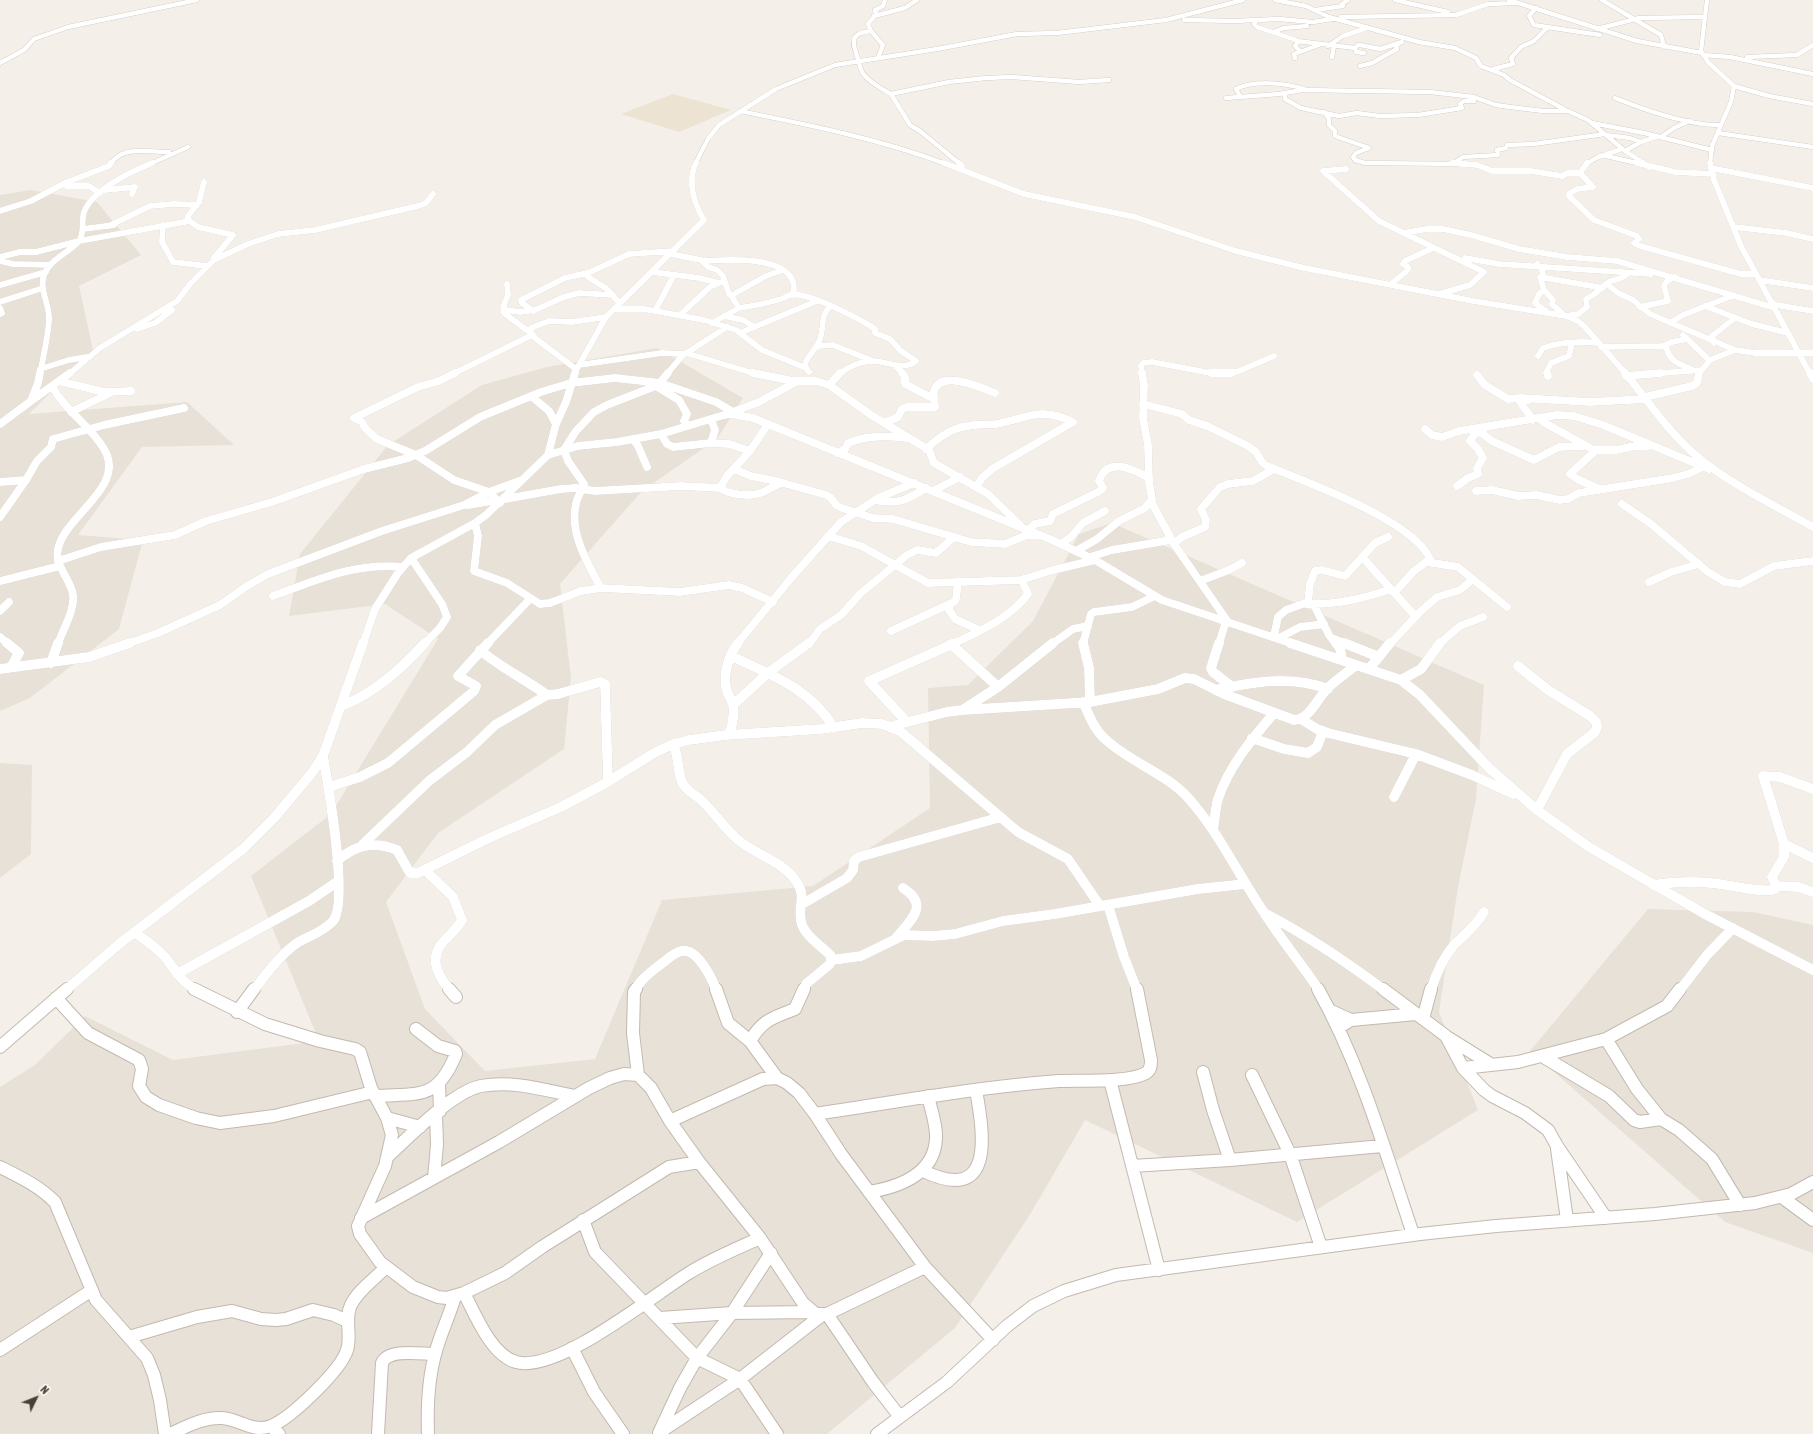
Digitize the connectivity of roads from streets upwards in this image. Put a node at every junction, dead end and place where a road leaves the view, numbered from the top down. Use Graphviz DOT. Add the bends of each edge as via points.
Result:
graph roads {
  1 [pos="197,0"];
  2 [pos="885,0"];
  3 [pos="917,0"];
  4 [pos="1243,0"];
  5 [pos="1275,0"];
  6 [pos="1348,0"];
  7 [pos="1395,0"];
  8 [pos="1509,0"];
  9 [pos="1602,0"];
  10 [pos="1707,0"];
  11 [pos="1403,1"];
  12 [pos="1519,3"];
  13 [pos="1536,8"];
  14 [pos="1315,10"];
  15 [pos="1458,15"];
  16 [pos="874,16"];
  17 [pos="1705,17"];
  18 [pos="1332,18"];
  19 [pos="1632,19"];
  20 [pos="1167,20"];
  21 [pos="1257,20"];
  22 [pos="1313,22"];
  23 [pos="1368,28"];
  24 [pos="1546,28"];
  25 [pos="1597,29"];
  26 [pos="871,32"];
  27 [pos="1273,32"];
  28 [pos="1408,39"];
  29 [pos="1633,40"];
  30 [pos="1297,41"];
  31 [pos="1401,42"];
  32 [pos="1320,44"];
  33 [pos="1391,44"];
  34 [pos="1813,45"];
  35 [pos="1328,46"];
  36 [pos="1334,46"];
  37 [pos="1357,46"];
  38 [pos="1370,47"];
  39 [pos="1664,47"];
  40 [pos="1300,51"];
  41 [pos="1364,54"];
  42 [pos="1702,54"];
  43 [pos="1332,57"];
  44 [pos="1730,57"];
  45 [pos="878,58"];
  46 [pos="1295,58"];
  47 [pos="1364,61"];
  48 [pos="859,62"];
  49 [pos="0,63"];
  50 [pos="1360,66"];
  51 [pos="1490,69"];
  52 [pos="1813,74"];
  53 [pos="1109,80"];
  54 [pos="1734,86"];
  55 [pos="1307,90"];
  56 [pos="1285,93"];
  57 [pos="891,94"];
  58 [pos="1240,96"];
  59 [pos="1226,98"];
  60 [pos="1615,98"];
  61 [pos="1491,103"];
  62 [pos="1813,104"];
  63 [pos="740,111"];
  64 [pos="1568,111"];
  65 [pos="1324,112"];
  66 [pos="1689,121"];
  67 [pos="1591,123"];
  68 [pos="1721,125"];
  69 [pos="1718,133"];
  70 [pos="1606,135"];
  71 [pos="1660,137"];
  72 [pos="1641,142"];
  73 [pos="188,147"];
  74 [pos="1813,147"];
  75 [pos="1624,150"];
  76 [pos="1712,150"];
  77 [pos="176,152"];
  78 [pos="1602,155"];
  79 [pos="1593,160"];
  80 [pos="1454,163"];
  81 [pos="111,166"];
  82 [pos="1650,167"];
  83 [pos="1711,168"];
  84 [pos="1346,169"];
  85 [pos="968,171"];
  86 [pos="1580,173"];
  87 [pos="1713,174"];
  88 [pos="119,178"];
  89 [pos="204,182"];
  90 [pos="56,188"];
  91 [pos="1813,188"];
  92 [pos="102,192"];
  93 [pos="132,194"];
  94 [pos="433,194"];
  95 [pos="197,205"];
  96 [pos="0,211"];
  97 [pos="190,222"];
  98 [pos="125,224"];
  99 [pos="163,225"];
  100 [pos="109,226"];
  101 [pos="1734,227"];
  102 [pos="83,229"];
  103 [pos="1403,233"];
  104 [pos="1813,239"];
  105 [pos="79,241"];
  106 [pos="1433,248"];
  107 [pos="20,252"];
  108 [pos="672,252"];
  109 [pos="1558,256"];
  110 [pos="0,257"];
  111 [pos="1455,257"];
  112 [pos="214,260"];
  113 [pos="0,261"];
  114 [pos="703,261"];
  115 [pos="23,264"];
  116 [pos="50,265"];
  117 [pos="206,266"];
  118 [pos="1539,266"];
  119 [pos="1588,269"];
  120 [pos="783,270"];
  121 [pos="46,272"];
  122 [pos="652,272"];
  123 [pos="1628,272"];
  124 [pos="588,275"];
  125 [pos="674,275"];
  126 [pos="1673,277"];
  127 [pos="1758,277"];
  128 [pos="1543,278"];
  129 [pos="726,281"];
  130 [pos="719,283"];
  131 [pos="507,284"];
  132 [pos="1391,284"];
  133 [pos="0,285"];
  134 [pos="1605,286"];
  135 [pos="43,288"];
  136 [pos="1813,288"];
  137 [pos="1544,290"];
  138 [pos="575,294"];
  139 [pos="1439,294"];
  140 [pos="612,295"];
  141 [pos="794,295"];
  142 [pos="732,296"];
  143 [pos="1732,296"];
  144 [pos="817,301"];
  145 [pos="0,302"];
  146 [pos="619,303"];
  147 [pos="1774,305"];
  148 [pos="1705,306"];
  149 [pos="1640,307"];
  150 [pos="0,308"];
  151 [pos="739,308"];
  152 [pos="830,308"];
  153 [pos="614,309"];
  154 [pos="505,310"];
  155 [pos="533,310"];
  156 [pos="655,310"];
  157 [pos="1813,311"];
  158 [pos="1548,313"];
  159 [pos="0,314"];
  160 [pos="680,315"];
  161 [pos="723,316"];
  162 [pos="1565,316"];
  163 [pos="606,317"];
  164 [pos="1735,318"];
  165 [pos="712,322"];
  166 [pos="1670,323"];
  167 [pos="1678,326"];
  168 [pos="727,327"];
  169 [pos="755,327"];
  170 [pos="740,333"];
  171 [pos="1788,333"];
  172 [pos="532,334"];
  173 [pos="1687,339"];
  174 [pos="1572,343"];
  175 [pos="1714,343"];
  176 [pos="1599,345"];
  177 [pos="1666,345"];
  178 [pos="818,346"];
  179 [pos="1735,350"];
  180 [pos="1798,352"];
  181 [pos="1813,353"];
  182 [pos="685,354"];
  183 [pos="1274,356"];
  184 [pos="1538,356"];
  185 [pos="88,357"];
  186 [pos="1709,360"];
  187 [pos="875,362"];
  188 [pos="895,366"];
  189 [pos="578,367"];
  190 [pos="806,368"];
  191 [pos="40,369"];
  192 [pos="1698,370"];
  193 [pos="1811,371"];
  194 [pos="1478,374"];
  195 [pos="1548,376"];
  196 [pos="1626,376"];
  197 [pos="1813,379"];
  198 [pos="816,381"];
  199 [pos="798,382"];
  200 [pos="571,383"];
  201 [pos="55,384"];
  202 [pos="658,384"];
  203 [pos="829,385"];
  204 [pos="131,391"];
  205 [pos="110,393"];
  206 [pos="995,393"];
  207 [pos="530,396"];
  208 [pos="1646,398"];
  209 [pos="934,399"];
  210 [pos="1531,399"];
  211 [pos="31,401"];
  212 [pos="1143,404"];
  213 [pos="184,408"];
  214 [pos="71,412"];
  215 [pos="732,413"];
  216 [pos="3,418"];
  217 [pos="711,419"];
  218 [pos="1536,419"];
  219 [pos="884,423"];
  220 [pos="0,424"];
  221 [pos="556,424"];
  222 [pos="768,424"];
  223 [pos="688,426"];
  224 [pos="1488,427"];
  225 [pos="87,429"];
  226 [pos="1425,429"];
  227 [pos="1479,431"];
  228 [pos="661,434"];
  229 [pos="910,438"];
  230 [pos="633,439"];
  231 [pos="711,443"];
  232 [pos="1586,446"];
  233 [pos="1650,446"];
  234 [pos="926,449"];
  235 [pos="564,450"];
  236 [pos="1594,450"];
  237 [pos="750,451"];
  238 [pos="838,453"];
  239 [pos="416,455"];
  240 [pos="548,455"];
  241 [pos="647,467"];
  242 [pos="1703,467"];
  243 [pos="734,469"];
  244 [pos="1274,469"];
  245 [pos="1720,473"];
  246 [pos="960,477"];
  247 [pos="1149,478"];
  248 [pos="525,479"];
  249 [pos="26,480"];
  250 [pos="0,482"];
  251 [pos="782,483"];
  252 [pos="914,483"];
  253 [pos="1457,486"];
  254 [pos="976,487"];
  255 [pos="720,488"];
  256 [pos="583,489"];
  257 [pos="929,489"];
  258 [pos="1601,490"];
  259 [pos="1476,491"];
  260 [pos="489,492"];
  261 [pos="874,500"];
  262 [pos="1152,500"];
  263 [pos="10,501"];
  264 [pos="500,501"];
  265 [pos="0,502"];
  266 [pos="1622,504"];
  267 [pos="464,505"];
  268 [pos="1105,511"];
  269 [pos="856,512"];
  270 [pos="0,517"];
  271 [pos="475,523"];
  272 [pos="1813,527"];
  273 [pos="1024,528"];
  274 [pos="1040,535"];
  275 [pos="828,536"];
  276 [pos="954,537"];
  277 [pos="1388,537"];
  278 [pos="1173,542"];
  279 [pos="1061,544"];
  280 [pos="1076,551"];
  281 [pos="411,558"];
  282 [pos="1363,558"];
  283 [pos="1092,559"];
  284 [pos="1813,561"];
  285 [pos="1428,562"];
  286 [pos="59,563"];
  287 [pos="1242,563"];
  288 [pos="1699,564"];
  289 [pos="895,565"];
  290 [pos="403,567"];
  291 [pos="1024,579"];
  292 [pos="1472,580"];
  293 [pos="0,581"];
  294 [pos="1200,581"];
  295 [pos="958,582"];
  296 [pos="1648,582"];
  297 [pos="601,588"];
  298 [pos="1393,591"];
  299 [pos="273,596"];
  300 [pos="1155,596"];
  301 [pos="530,599"];
  302 [pos="9,602"];
  303 [pos="773,602"];
  304 [pos="950,604"];
  305 [pos="1310,605"];
  306 [pos="1507,607"];
  307 [pos="0,612"];
  308 [pos="1416,617"];
  309 [pos="1483,617"];
  310 [pos="1227,622"];
  311 [pos="1324,624"];
  312 [pos="1088,626"];
  313 [pos="979,630"];
  314 [pos="891,631"];
  315 [pos="0,637"];
  316 [pos="1277,637"];
  317 [pos="1332,639"];
  318 [pos="951,644"];
  319 [pos="480,650"];
  320 [pos="731,656"];
  321 [pos="1379,657"];
  322 [pos="1342,660"];
  323 [pos="744,662"];
  324 [pos="51,663"];
  325 [pos="1356,665"];
  326 [pos="728,666"];
  327 [pos="1518,666"];
  328 [pos="11,667"];
  329 [pos="1369,669"];
  330 [pos="0,670"];
  331 [pos="769,672"];
  332 [pos="1401,680"];
  333 [pos="998,687"];
  334 [pos="1232,687"];
  335 [pos="1328,689"];
  336 [pos="1215,690"];
  337 [pos="546,695"];
  338 [pos="1086,702"];
  339 [pos="733,705"];
  340 [pos="342,706"];
  341 [pos="963,710"];
  342 [pos="1274,713"];
  343 [pos="1301,719"];
  344 [pos="906,721"];
  345 [pos="892,726"];
  346 [pos="834,728"];
  347 [pos="1323,731"];
  348 [pos="730,733"];
  349 [pos="1252,738"];
  350 [pos="673,744"];
  351 [pos="1416,754"];
  352 [pos="323,756"];
  353 [pos="608,782"];
  354 [pos="329,787"];
  355 [pos="1813,789"];
  356 [pos="1394,797"];
  357 [pos="1521,798"];
  358 [pos="1537,810"];
  359 [pos="1001,817"];
  360 [pos="1214,830"];
  361 [pos="363,844"];
  362 [pos="1784,844"];
  363 [pos="1813,858"];
  364 [pos="337,861"];
  365 [pos="426,870"];
  366 [pos="337,882"];
  367 [pos="1245,884"];
  368 [pos="1653,884"];
  369 [pos="1776,886"];
  370 [pos="902,888"];
  371 [pos="1813,892"];
  372 [pos="804,903"];
  373 [pos="1104,906"];
  374 [pos="1263,912"];
  375 [pos="1484,912"];
  376 [pos="1733,928"];
  377 [pos="134,932"];
  378 [pos="896,938"];
  379 [pos="832,960"];
  380 [pos="1813,970"];
  381 [pos="177,974"];
  382 [pos="456,997"];
  383 [pos="56,998"];
  384 [pos="1329,1010"];
  385 [pos="237,1012"];
  386 [pos="1419,1016"];
  387 [pos="1351,1020"];
  388 [pos="1338,1028"];
  389 [pos="416,1029"];
  390 [pos="1446,1036"];
  391 [pos="1606,1039"];
  392 [pos="750,1042"];
  393 [pos="0,1047"];
  394 [pos="1542,1056"];
  395 [pos="1492,1065"];
  396 [pos="1463,1068"];
  397 [pos="1203,1072"];
  398 [pos="638,1075"];
  399 [pos="1252,1076"];
  400 [pos="777,1078"];
  401 [pos="1110,1080"];
  402 [pos="439,1084"];
  403 [pos="976,1090"];
  404 [pos="374,1094"];
  405 [pos="574,1096"];
  406 [pos="928,1096"];
  407 [pos="438,1112"];
  408 [pos="815,1114"];
  409 [pos="387,1118"];
  410 [pos="1661,1119"];
  411 [pos="670,1121"];
  412 [pos="420,1127"];
  413 [pos="1382,1146"];
  414 [pos="1557,1146"];
  415 [pos="1290,1154"];
  416 [pos="387,1157"];
  417 [pos="1230,1160"];
  418 [pos="699,1162"];
  419 [pos="1132,1166"];
  420 [pos="0,1167"];
  421 [pos="923,1171"];
  422 [pos="434,1178"];
  423 [pos="1813,1182"];
  424 [pos="869,1192"];
  425 [pos="1783,1198"];
  426 [pos="1740,1205"];
  427 [pos="361,1218"];
  428 [pos="1606,1218"];
  429 [pos="583,1220"];
  430 [pos="1567,1220"];
  431 [pos="1813,1220"];
  432 [pos="1412,1234"];
  433 [pos="760,1238"];
  434 [pos="1321,1247"];
  435 [pos="770,1253"];
  436 [pos="925,1266"];
  437 [pos="386,1267"];
  438 [pos="1159,1270"];
  439 [pos="92,1290"];
  440 [pos="459,1294"];
  441 [pos="644,1302"];
  442 [pos="732,1313"];
  443 [pos="820,1314"];
  444 [pos="660,1318"];
  445 [pos="347,1321"];
  446 [pos="129,1337"];
  447 [pos="993,1340"];
  448 [pos="572,1348"];
  449 [pos="0,1350"];
  450 [pos="435,1354"];
  451 [pos="697,1358"];
  452 [pos="740,1379"];
  453 [pos="900,1417"];
  454 [pos="275,1430"];
  455 [pos="658,1433"];
  456 [pos="165,1434"];
  457 [pos="170,1434"];
  458 [pos="378,1434"];
  459 [pos="428,1434"];
  460 [pos="623,1434"];
  461 [pos="777,1434"];
  462 [pos="877,1434"];
  1 -- 49 [label="street" via="66,28 34,40 21,53"];
  2 -- 16 [label="street" via="883,6 875,10"];
  3 -- 16 [label="street" via="905,8"];
  4 -- 20 [label="street"];
  5 -- 14 [label="street"];
  6 -- 14 [label="street" via="1341,7"];
  7 -- 11 [label="street"];
  8 -- 12 [label="street"];
  9 -- 19 [label="street"];
  10 -- 17 [label="street"];
  11 -- 15 [label="street"];
  12 -- 13 [label="street"];
  12 -- 15 [label="street" via="1488,4"];
  13 -- 24 [label="street" via="1530,14 1531,22"];
  13 -- 25 [label="street"];
  14 -- 18 [label="street"];
  15 -- 18 [label="street"];
  16 -- 26 [label="street" via="868,24"];
  17 -- 19 [label="street"];
  17 -- 42 [label="street" via="1701,37"];
  18 -- 22 [label="street"];
  18 -- 23 [label="street"];
  19 -- 25 [label="street"];
  19 -- 39 [label="street" via="1661,36"];
  20 -- 21 [label="street"];
  20 -- 45 [label="street" via="1057,33 1017,34"];
  21 -- 22 [label="street"];
  21 -- 27 [label="street" via="1254,24 1256,26"];
  22 -- 27 [label="street" via="1308,26 1284,28"];
  23 -- 28 [label="street"];
  23 -- 35 [label="street" via="1345,36"];
  24 -- 29 [label="street"];
  24 -- 51 [label="street" via="1534,41 1519,48 1511,58 1513,64"];
  25 -- 29 [label="street"];
  26 -- 45 [label="street" via="883,45"];
  26 -- 48 [label="street" via="858,34 853,40 853,48"];
  27 -- 30 [label="street"];
  28 -- 31 [label="street"];
  28 -- 51 [label="street" via="1455,48 1476,58 1481,66"];
  29 -- 39 [label="street"];
  30 -- 32 [label="street"];
  30 -- 40 [label="street" via="1295,46"];
  31 -- 33 [label="street"];
  31 -- 47 [label="street" via="1396,46 1397,49 1372,63"];
  32 -- 35 [label="street"];
  32 -- 40 [label="street"];
  33 -- 37 [label="street" via="1369,43"];
  33 -- 38 [label="street" via="1382,49"];
  34 -- 44 [label="street" via="1797,54"];
  35 -- 36 [label="street"];
  36 -- 37 [label="street"];
  36 -- 43 [label="street"];
  37 -- 38 [label="street"];
  37 -- 41 [label="street" via="1356,52"];
  38 -- 41 [label="street"];
  39 -- 42 [label="street"];
  40 -- 46 [label="street" via="1294,54"];
  41 -- 47 [label="street"];
  42 -- 44 [label="street"];
  42 -- 54 [label="street"];
  44 -- 52 [label="street"];
  45 -- 48 [label="street"];
  47 -- 50 [label="street"];
  48 -- 57 [label="street" via="860,69 869,81"];
  48 -- 63 [label="street" via="835,65 776,89"];
  51 -- 64 [label="street"];
  53 -- 57 [label="street" via="1079,82 1012,77 986,78 949,82"];
  54 -- 62 [label="street"];
  54 -- 68 [label="street" via="1731,102"];
  55 -- 56 [label="street"];
  55 -- 58 [label="street" via="1288,84 1245,85 1236,88"];
  55 -- 61 [label="street" via="1434,92 1474,97"];
  56 -- 58 [label="street"];
  56 -- 65 [label="street" via="1285,99 1294,105"];
  57 -- 85 [label="street" via="910,125"];
  58 -- 59 [label="street"];
  60 -- 66 [label="street"];
  61 -- 64 [label="street" via="1510,108"];
  61 -- 65 [label="street" via="1464,101 1460,104 1462,108 1418,115 1380,116 1357,113 1339,116"];
  63 -- 85 [label="street" via="799,122 900,148"];
  63 -- 108 [label="street" via="715,128 696,161 692,193 696,208 704,220"];
  64 -- 67 [label="street" via="1584,117"];
  65 -- 80 [label="street" via="1329,119 1328,124 1335,131 1335,136 1370,148 1354,155 1353,158 1357,161 1373,164"];
  66 -- 68 [label="street"];
  66 -- 71 [label="street"];
  67 -- 70 [label="street"];
  67 -- 71 [label="street"];
  68 -- 69 [label="street"];
  69 -- 74 [label="street"];
  69 -- 76 [label="street"];
  70 -- 72 [label="street"];
  70 -- 75 [label="street"];
  70 -- 80 [label="street" via="1591,134 1534,144 1507,145 1506,148 1496,150 1498,156 1463,157"];
  71 -- 72 [label="street"];
  71 -- 76 [label="street"];
  72 -- 75 [label="street"];
  73 -- 77 [label="street"];
  75 -- 78 [label="street"];
  75 -- 82 [label="street"];
  76 -- 83 [label="street"];
  77 -- 81 [label="street" via="126,153 116,157"];
  77 -- 88 [label="street"];
  78 -- 79 [label="street"];
  78 -- 82 [label="street"];
  79 -- 82 [label="street"];
  79 -- 86 [label="street" via="1585,165"];
  80 -- 86 [label="street" via="1477,165 1496,171 1531,171 1562,176 1568,172"];
  81 -- 88 [label="street"];
  81 -- 90 [label="street"];
  82 -- 87 [label="street" via="1682,174"];
  83 -- 87 [label="street"];
  83 -- 91 [label="street"];
  84 -- 103 [label="street" via="1323,171 1377,219"];
  85 -- 132 [label="street" via="1024,194 1135,217 1236,251 1320,272"];
  86 -- 127 [label="street" via="1593,187 1577,190 1569,196 1594,220 1637,236 1639,239 1634,243 1640,246"];
  87 -- 101 [label="street"];
  88 -- 92 [label="street"];
  89 -- 95 [label="street"];
  90 -- 92 [label="street" via="84,184"];
  90 -- 96 [label="street" via="31,201"];
  92 -- 93 [label="street" via="135,187"];
  92 -- 102 [label="street" via="84,208"];
  94 -- 112 [label="street" via="426,203 418,206 315,230 278,234 248,244"];
  95 -- 97 [label="street" via="188,216"];
  95 -- 100 [label="street" via="150,206"];
  97 -- 99 [label="street"];
  97 -- 112 [label="street" via="198,227 233,235"];
  98 -- 100 [label="street"];
  99 -- 105 [label="street"];
  99 -- 117 [label="street" via="162,242 173,262"];
  100 -- 102 [label="street"];
  101 -- 104 [label="street"];
  101 -- 127 [label="street"];
  102 -- 105 [label="street"];
  103 -- 106 [label="street"];
  103 -- 109 [label="street" via="1443,229 1519,249"];
  105 -- 107 [label="street" via="36,252"];
  105 -- 116 [label="street"];
  106 -- 111 [label="street"];
  106 -- 132 [label="street" via="1405,261 1408,270"];
  107 -- 110 [label="street"];
  107 -- 115 [label="street" via="26,258"];
  108 -- 114 [label="street"];
  108 -- 122 [label="street"];
  108 -- 124 [label="street" via="629,254"];
  109 -- 118 [label="street" via="1548,262 1537,263"];
  109 -- 126 [label="street" via="1617,261"];
  111 -- 118 [label="street" via="1499,264"];
  111 -- 139 [label="street" via="1484,274 1467,286"];
  112 -- 117 [label="street"];
  113 -- 115 [label="street"];
  114 -- 120 [label="street" via="748,260 766,263"];
  114 -- 129 [label="street" via="708,267 720,272"];
  115 -- 116 [label="street"];
  116 -- 121 [label="street"];
  117 -- 185 [label="street" via="177,301 176,306 155,323 129,331"];
  118 -- 119 [label="street"];
  118 -- 128 [label="street"];
  119 -- 123 [label="street"];
  119 -- 128 [label="street"];
  120 -- 141 [label="street" via="792,276"];
  120 -- 142 [label="street" via="766,276"];
  121 -- 133 [label="street"];
  121 -- 135 [label="street"];
  122 -- 125 [label="street"];
  122 -- 146 [label="street"];
  123 -- 126 [label="street"];
  123 -- 134 [label="street" via="1624,278"];
  124 -- 138 [label="street" via="583,286"];
  124 -- 140 [label="street"];
  124 -- 155 [label="street" via="565,278 521,300"];
  125 -- 130 [label="street"];
  125 -- 156 [label="street"];
  126 -- 143 [label="street"];
  126 -- 149 [label="street" via="1664,286 1668,301"];
  127 -- 136 [label="street"];
  127 -- 147 [label="street"];
  128 -- 134 [label="street"];
  128 -- 137 [label="street"];
  129 -- 130 [label="street"];
  129 -- 142 [label="street" via="729,294"];
  130 -- 160 [label="street" via="710,287"];
  131 -- 154 [label="street"];
  132 -- 139 [label="street"];
  134 -- 149 [label="street" via="1633,300"];
  134 -- 162 [label="street" via="1596,295 1586,299 1588,307 1578,314"];
  135 -- 145 [label="street"];
  135 -- 191 [label="street" via="49,318"];
  137 -- 158 [label="street" via="1535,302"];
  137 -- 162 [label="street" via="1554,306"];
  138 -- 140 [label="street" via="583,292"];
  138 -- 155 [label="street"];
  139 -- 158 [label="street"];
  140 -- 146 [label="street"];
  141 -- 144 [label="street"];
  141 -- 151 [label="street"];
  142 -- 151 [label="street"];
  143 -- 147 [label="street"];
  143 -- 148 [label="street"];
  144 -- 152 [label="street"];
  144 -- 169 [label="street"];
  146 -- 153 [label="street"];
  147 -- 157 [label="street"];
  147 -- 171 [label="street"];
  148 -- 164 [label="street"];
  148 -- 166 [label="street"];
  149 -- 166 [label="street"];
  150 -- 159 [label="street"];
  151 -- 161 [label="street"];
  152 -- 178 [label="street" via="825,311"];
  152 -- 188 [label="street" via="871,326 876,334 890,339 901,351 916,361 908,365"];
  153 -- 156 [label="street"];
  153 -- 163 [label="street"];
  154 -- 155 [label="street"];
  154 -- 172 [label="street" via="505,314"];
  156 -- 160 [label="street"];
  158 -- 162 [label="street"];
  160 -- 165 [label="street"];
  161 -- 165 [label="street"];
  161 -- 169 [label="street" via="742,320"];
  162 -- 176 [label="street" via="1582,324"];
  163 -- 172 [label="street" via="572,322 549,322 533,326 530,330"];
  163 -- 189 [label="street"];
  164 -- 171 [label="street"];
  164 -- 175 [label="street" via="1712,336"];
  165 -- 168 [label="street"];
  166 -- 167 [label="street"];
  167 -- 173 [label="street" via="1678,331"];
  167 -- 175 [label="street"];
  168 -- 170 [label="street"];
  168 -- 182 [label="street"];
  169 -- 170 [label="street"];
  170 -- 190 [label="street" via="762,350"];
  171 -- 180 [label="street"];
  172 -- 189 [label="street"];
  172 -- 239 [label="street" via="439,381 418,387 355,418 377,439"];
  173 -- 177 [label="street"];
  173 -- 186 [label="street"];
  174 -- 176 [label="street"];
  174 -- 184 [label="street" via="1543,348"];
  174 -- 195 [label="street" via="1569,356 1551,364 1547,371"];
  175 -- 179 [label="street"];
  176 -- 177 [label="street"];
  176 -- 196 [label="street"];
  177 -- 192 [label="street" via="1666,353 1670,360"];
  178 -- 187 [label="street" via="833,345"];
  178 -- 190 [label="street" via="805,362"];
  179 -- 180 [label="street" via="1755,353"];
  179 -- 186 [label="street"];
  180 -- 181 [label="street"];
  180 -- 193 [label="street"];
  182 -- 189 [label="street" via="662,354"];
  182 -- 199 [label="street" via="756,374"];
  182 -- 202 [label="street"];
  183 -- 212 [label="street" via="1248,368 1226,374 1143,363"];
  185 -- 191 [label="street"];
  185 -- 201 [label="street"];
  186 -- 192 [label="street"];
  187 -- 188 [label="street"];
  187 -- 203 [label="street" via="861,363 842,370"];
  188 -- 209 [label="street" via="904,377 905,384"];
  189 -- 200 [label="street"];
  190 -- 198 [label="street"];
  191 -- 211 [label="street"];
  192 -- 196 [label="street"];
  192 -- 208 [label="street" via="1697,382 1692,385"];
  193 -- 197 [label="street"];
  194 -- 210 [label="street" via="1485,385 1505,398"];
  196 -- 208 [label="street"];
  198 -- 199 [label="street"];
  198 -- 203 [label="street"];
  199 -- 215 [label="street"];
  200 -- 202 [label="street" via="614,378"];
  200 -- 207 [label="street"];
  200 -- 221 [label="street"];
  201 -- 205 [label="street"];
  201 -- 211 [label="street"];
  201 -- 214 [label="street" via="56,396"];
  202 -- 215 [label="street" via="716,402 730,409"];
  202 -- 223 [label="street" via="679,400 687,414 684,421"];
  202 -- 235 [label="street" via="594,412 576,430"];
  203 -- 219 [label="street"];
  204 -- 205 [label="street"];
  205 -- 214 [label="street"];
  206 -- 209 [label="street" via="948,380 938,384 934,391"];
  207 -- 221 [label="street" via="549,411"];
  207 -- 239 [label="street" via="480,417"];
  208 -- 210 [label="street" via="1626,402"];
  208 -- 245 [label="street" via="1681,443"];
  209 -- 219 [label="street" via="935,407 907,407 898,417"];
  210 -- 218 [label="street" via="1520,401"];
  211 -- 216 [label="street"];
  212 -- 244 [label="street" via="1174,410 1192,421 1248,446 1256,452 1264,465"];
  212 -- 247 [label="street"];
  213 -- 225 [label="street"];
  214 -- 225 [label="street"];
  215 -- 217 [label="street"];
  215 -- 222 [label="street"];
  216 -- 220 [label="street"];
  217 -- 223 [label="street"];
  217 -- 231 [label="street" via="714,430"];
  218 -- 224 [label="street"];
  218 -- 232 [label="street"];
  218 -- 233 [label="street" via="1566,415 1582,418"];
  219 -- 229 [label="street"];
  221 -- 240 [label="street"];
  222 -- 237 [label="street"];
  222 -- 238 [label="street"];
  223 -- 228 [label="street"];
  224 -- 226 [label="street" via="1459,431 1442,437"];
  224 -- 227 [label="street"];
  225 -- 249 [label="street" via="53,439 51,447 37,461"];
  225 -- 286 [label="street" via="110,458 110,468 107,480 68,528 56,553"];
  227 -- 232 [label="street" via="1492,441 1534,460 1561,447"];
  227 -- 253 [label="street" via="1470,441 1483,458 1477,468 1478,474"];
  228 -- 230 [label="street"];
  228 -- 231 [label="street" via="667,444 673,447"];
  229 -- 234 [label="street"];
  229 -- 238 [label="street" via="859,438 848,443 845,449"];
  230 -- 235 [label="street"];
  230 -- 241 [label="street"];
  231 -- 237 [label="street" via="729,444"];
  232 -- 236 [label="street"];
  233 -- 236 [label="street"];
  233 -- 242 [label="street"];
  234 -- 246 [label="street" via="931,453 934,463"];
  234 -- 254 [label="street" via="948,431 971,425 999,423 1032,414 1055,414 1073,422 1005,461 983,478"];
  235 -- 240 [label="street"];
  235 -- 256 [label="street" via="569,464 583,480"];
  236 -- 258 [label="street" via="1591,457 1570,474"];
  237 -- 243 [label="street"];
  238 -- 252 [label="street"];
  239 -- 260 [label="street" via="454,480"];
  239 -- 286 [label="street" via="364,469 323,486 250,510 206,520 175,534 101,547"];
  240 -- 248 [label="street"];
  242 -- 245 [label="street"];
  242 -- 258 [label="street" via="1673,478"];
  243 -- 251 [label="street"];
  243 -- 255 [label="street"];
  244 -- 278 [label="street" via="1262,478 1243,483 1232,482 1216,490 1213,498 1204,503 1201,509 1206,520 1205,527"];
  244 -- 285 [label="street" via="1346,498 1400,528 1426,552 1430,557"];
  245 -- 272 [label="street"];
  246 -- 254 [label="street"];
  246 -- 257 [label="street"];
  247 -- 262 [label="street"];
  247 -- 273 [label="street" via="1124,467 1107,469 1099,481 1103,488 1100,491 1053,514 1050,521"];
  248 -- 260 [label="street"];
  248 -- 264 [label="street"];
  249 -- 250 [label="street"];
  249 -- 263 [label="street"];
  251 -- 255 [label="street" via="755,495 722,491"];
  251 -- 269 [label="street" via="826,495 838,507"];
  252 -- 257 [label="street"];
  252 -- 261 [label="street"];
  254 -- 273 [label="street" via="997,502"];
  255 -- 256 [label="street" via="681,486 595,491"];
  256 -- 264 [label="street" via="551,490"];
  256 -- 297 [label="street" via="576,500 574,518 582,548"];
  257 -- 261 [label="street" via="901,502"];
  257 -- 273 [label="street"];
  258 -- 259 [label="street" via="1579,493 1560,500 1536,495 1518,496 1492,490"];
  260 -- 264 [label="street"];
  260 -- 267 [label="street"];
  261 -- 269 [label="street"];
  262 -- 278 [label="street"];
  262 -- 280 [label="street" via="1145,508 1119,521 1097,539"];
  263 -- 265 [label="street"];
  263 -- 270 [label="street"];
  264 -- 267 [label="street"];
  264 -- 271 [label="street"];
  266 -- 288 [label="street" via="1651,524"];
  267 -- 324 [label="street" via="407,522 268,574 220,605 158,633 89,657"];
  268 -- 279 [label="street" via="1084,523"];
  269 -- 275 [label="street" via="841,522"];
  269 -- 276 [label="street" via="873,518 893,519"];
  271 -- 281 [label="street"];
  271 -- 301 [label="street" via="478,536 474,571 507,583"];
  273 -- 274 [label="street"];
  274 -- 276 [label="street" via="1027,535 1005,544 975,543"];
  274 -- 279 [label="street"];
  275 -- 289 [label="street" via="861,546"];
  275 -- 303 [label="street"];
  276 -- 289 [label="street" via="936,553 917,550"];
  277 -- 282 [label="street" via="1375,543"];
  278 -- 283 [label="street" via="1118,549"];
  278 -- 294 [label="street"];
  279 -- 280 [label="street"];
  280 -- 283 [label="street"];
  281 -- 290 [label="street"];
  281 -- 340 [label="street" via="442,604 447,617 404,665 363,698"];
  282 -- 298 [label="street"];
  282 -- 305 [label="street" via="1345,576 1322,570 1315,571 1310,584"];
  283 -- 291 [label="street"];
  283 -- 300 [label="street"];
  284 -- 288 [label="street" via="1774,566 1740,584 1725,582"];
  285 -- 292 [label="street" via="1457,566"];
  285 -- 298 [label="street"];
  286 -- 293 [label="street"];
  286 -- 324 [label="street" via="74,594"];
  287 -- 294 [label="street"];
  288 -- 296 [label="street"];
  289 -- 295 [label="street" via="925,582"];
  289 -- 331 [label="street" via="861,593 841,615 817,632 807,646"];
  290 -- 299 [label="street" via="382,564 364,567 307,583"];
  290 -- 340 [label="street" via="375,609"];
  291 -- 295 [label="street"];
  291 -- 313 [label="street" via="1028,594 1024,600"];
  292 -- 306 [label="street"];
  292 -- 308 [label="street" via="1460,590 1437,597"];
  294 -- 310 [label="street"];
  295 -- 304 [label="street" via="956,599"];
  297 -- 301 [label="street" via="575,593 550,603 540,604"];
  297 -- 303 [label="street" via="680,592 729,585"];
  298 -- 305 [label="street" via="1348,603"];
  298 -- 308 [label="street"];
  300 -- 310 [label="street" via="1182,608"];
  300 -- 312 [label="street" via="1138,606 1092,613"];
  301 -- 319 [label="street"];
  302 -- 307 [label="street"];
  303 -- 320 [label="street" via="734,648"];
  304 -- 313 [label="street" via="949,610 955,619"];
  304 -- 314 [label="street"];
  305 -- 311 [label="street"];
  305 -- 316 [label="street" via="1286,610 1278,617"];
  308 -- 321 [label="street"];
  309 -- 332 [label="street" via="1460,626 1440,643 1421,669"];
  310 -- 316 [label="street"];
  310 -- 334 [label="street" via="1211,668"];
  311 -- 316 [label="street" via="1300,627"];
  311 -- 317 [label="street"];
  312 -- 333 [label="street" via="1064,634"];
  312 -- 338 [label="street" via="1083,644 1089,668"];
  313 -- 318 [label="street"];
  315 -- 328 [label="street" via="19,653"];
  316 -- 322 [label="street"];
  317 -- 321 [label="street"];
  317 -- 322 [label="street" via="1340,648"];
  318 -- 333 [label="street"];
  318 -- 344 [label="street" via="869,681 870,686"];
  319 -- 337 [label="street" via="496,664 526,680"];
  319 -- 354 [label="street" via="458,676 476,686 466,698 388,763 360,777"];
  320 -- 323 [label="street"];
  320 -- 326 [label="street"];
  321 -- 329 [label="street"];
  322 -- 325 [label="street"];
  323 -- 326 [label="street"];
  323 -- 331 [label="street"];
  324 -- 328 [label="street"];
  325 -- 329 [label="street"];
  325 -- 335 [label="street"];
  326 -- 339 [label="street" via="726,689"];
  327 -- 358 [label="street" via="1548,690 1590,716 1597,727 1595,732 1567,754"];
  328 -- 330 [label="street"];
  329 -- 332 [label="street"];
  331 -- 339 [label="street"];
  331 -- 346 [label="street" via="822,710"];
  332 -- 357 [label="street" via="1420,695"];
  333 -- 341 [label="street"];
  334 -- 335 [label="street" via="1251,682 1282,681 1312,683"];
  334 -- 336 [label="street"];
  335 -- 343 [label="street"];
  336 -- 338 [label="street" via="1194,679 1185,678 1158,689"];
  336 -- 342 [label="street"];
  337 -- 353 [label="street" via="600,682 605,684"];
  337 -- 361 [label="street" via="495,725 468,752 412,797"];
  338 -- 341 [label="street"];
  338 -- 360 [label="street" via="1095,728 1104,738 1181,790"];
  339 -- 348 [label="street" via="734,718"];
  340 -- 352 [label="street"];
  341 -- 344 [label="street"];
  342 -- 343 [label="street" via="1294,720"];
  342 -- 349 [label="street"];
  343 -- 347 [label="street"];
  344 -- 345 [label="street"];
  345 -- 346 [label="street" via="874,724"];
  345 -- 359 [label="street"];
  346 -- 348 [label="street"];
  347 -- 349 [label="street" via="1316,748 1307,753"];
  347 -- 351 [label="street"];
  348 -- 350 [label="street"];
  349 -- 360 [label="street" via="1228,775 1218,800"];
  350 -- 353 [label="street"];
  350 -- 372 [label="street" via="679,757 681,779 685,787 711,810 734,837 790,873 803,892"];
  351 -- 356 [label="street"];
  351 -- 357 [label="street" via="1478,777"];
  352 -- 354 [label="street"];
  352 -- 377 [label="street" via="294,796 243,849"];
  353 -- 365 [label="street"];
  354 -- 364 [label="street"];
  355 -- 362 [label="street" via="1767,774 1763,776"];
  357 -- 358 [label="street"];
  358 -- 368 [label="street" via="1590,847"];
  359 -- 372 [label="street" via="858,856 847,878"];
  359 -- 373 [label="street" via="1027,838 1068,859"];
  360 -- 367 [label="street"];
  361 -- 364 [label="street" via="352,848"];
  361 -- 365 [label="street" via="376,844 397,850 410,873"];
  362 -- 363 [label="street"];
  362 -- 369 [label="street" via="1784,856 1772,877"];
  364 -- 366 [label="street"];
  365 -- 382 [label="street" via="456,899 460,909 462,920 457,929 442,943 436,953 434,965 440,980"];
  366 -- 381 [label="street" via="309,901"];
  366 -- 385 [label="street" via="339,910 334,919 292,947"];
  367 -- 373 [label="street" via="1198,889"];
  367 -- 374 [label="street"];
  368 -- 369 [label="street" via="1692,881 1767,891 1772,891"];
  368 -- 376 [label="street"];
  369 -- 371 [label="street" via="1798,887"];
  370 -- 378 [label="street" via="914,894 918,908"];
  372 -- 379 [label="street" via="800,914 802,926 826,950"];
  373 -- 378 [label="street" via="1003,921 955,934 904,935"];
  373 -- 401 [label="street" via="1137,990 1151,1067 1142,1075"];
  374 -- 384 [label="street" via="1302,964"];
  374 -- 386 [label="street" via="1334,953"];
  375 -- 386 [label="street" via="1479,922 1445,957"];
  376 -- 380 [label="street"];
  376 -- 391 [label="street" via="1707,955 1667,1006"];
  377 -- 381 [label="street" via="154,946"];
  377 -- 383 [label="street"];
  378 -- 379 [label="street" via="861,956"];
  379 -- 392 [label="street" via="806,984 795,1009 764,1022"];
  381 -- 385 [label="street" via="190,986"];
  383 -- 393 [label="street"];
  383 -- 404 [label="street" via="88,1033 139,1060 142,1066 140,1090 148,1098 158,1105 184,1115 219,1123 259,1119"];
  384 -- 387 [label="street"];
  384 -- 388 [label="street"];
  385 -- 404 [label="street" via="265,1024 358,1050"];
  386 -- 387 [label="street"];
  386 -- 390 [label="street"];
  387 -- 388 [label="street"];
  388 -- 413 [label="street" via="1365,1091"];
  389 -- 402 [label="street" via="438,1046 456,1052 452,1066"];
  390 -- 395 [label="street"];
  390 -- 396 [label="street"];
  391 -- 394 [label="street"];
  391 -- 410 [label="street" via="1637,1089"];
  392 -- 398 [label="street" via="728,1023 719,995 705,968 696,957 681,951 652,972 634,992 633,1033"];
  392 -- 400 [label="street"];
  394 -- 395 [label="street"];
  394 -- 410 [label="street" via="1609,1096 1634,1120 1640,1122"];
  395 -- 396 [label="street"];
  396 -- 414 [label="street" via="1492,1096 1548,1130"];
  397 -- 417 [label="street"];
  398 -- 405 [label="street" via="624,1074 610,1078"];
  398 -- 411 [label="street" via="651,1088"];
  399 -- 415 [label="street"];
  400 -- 408 [label="street" via="788,1083 799,1093"];
  400 -- 411 [label="street" via="763,1079 747,1085"];
  401 -- 403 [label="street" via="1059,1081"];
  401 -- 419 [label="street"];
  402 -- 404 [label="street" via="425,1093"];
  402 -- 407 [label="street"];
  403 -- 406 [label="street"];
  403 -- 421 [label="street" via="983,1131 979,1164 973,1173 955,1181 940,1179"];
  404 -- 409 [label="street"];
  405 -- 407 [label="street" via="506,1085 481,1086 459,1096"];
  405 -- 422 [label="street"];
  406 -- 408 [label="street"];
  406 -- 421 [label="street" via="936,1139 932,1157"];
  407 -- 412 [label="street"];
  407 -- 422 [label="street"];
  408 -- 424 [label="street"];
  409 -- 412 [label="street"];
  409 -- 416 [label="street" via="392,1135"];
  410 -- 426 [label="street" via="1679,1130 1712,1159"];
  411 -- 418 [label="street"];
  412 -- 416 [label="street"];
  413 -- 415 [label="street"];
  413 -- 432 [label="street"];
  414 -- 428 [label="street"];
  414 -- 430 [label="street"];
  415 -- 417 [label="street"];
  415 -- 434 [label="street"];
  416 -- 427 [label="street"];
  417 -- 419 [label="street"];
  418 -- 429 [label="street" via="669,1167"];
  418 -- 433 [label="street"];
  419 -- 438 [label="street"];
  420 -- 439 [label="street" via="30,1182 55,1202"];
  421 -- 424 [label="street" via="898,1187"];
  422 -- 427 [label="street"];
  423 -- 425 [label="street" via="1801,1191"];
  424 -- 436 [label="street"];
  425 -- 426 [label="street"];
  425 -- 431 [label="street"];
  426 -- 428 [label="street"];
  427 -- 437 [label="street" via="358,1226 360,1234"];
  428 -- 430 [label="street"];
  429 -- 440 [label="street" via="505,1273"];
  429 -- 441 [label="street" via="595,1252"];
  430 -- 432 [label="street"];
  432 -- 434 [label="street"];
  433 -- 435 [label="street"];
  433 -- 441 [label="street" via="682,1277"];
  434 -- 438 [label="street"];
  435 -- 442 [label="street"];
  435 -- 443 [label="street" via="803,1303"];
  436 -- 443 [label="street"];
  436 -- 447 [label="street"];
  437 -- 440 [label="street" via="423,1292 447,1298"];
  437 -- 445 [label="street" via="351,1305"];
  438 -- 447 [label="street" via="1116,1276 1068,1289 1047,1298"];
  439 -- 446 [label="street" via="96,1300"];
  439 -- 449 [label="street"];
  440 -- 448 [label="street" via="491,1340 503,1354 517,1362 534,1364 554,1358"];
  440 -- 450 [label="street"];
  441 -- 444 [label="street"];
  441 -- 448 [label="street"];
  442 -- 443 [label="street"];
  442 -- 444 [label="street"];
  442 -- 451 [label="street"];
  443 -- 452 [label="street"];
  443 -- 453 [label="street"];
  444 -- 451 [label="street"];
  445 -- 446 [label="street" via="313,1310 276,1320 261,1319 232,1311 197,1317"];
  445 -- 454 [label="street" via="347,1350 339,1366 281,1420"];
  446 -- 456 [label="street" via="147,1358 154,1375"];
  447 -- 453 [label="street" via="947,1382"];
  448 -- 460 [label="street" via="582,1374"];
  450 -- 458 [label="street" via="393,1353 384,1358"];
  450 -- 459 [label="street" via="429,1389"];
  451 -- 452 [label="street"];
  451 -- 455 [label="street"];
  452 -- 455 [label="street"];
  452 -- 461 [label="street"];
  453 -- 462 [label="street"];
  454 -- 457 [label="street" via="248,1428 228,1420 214,1418"];
}
